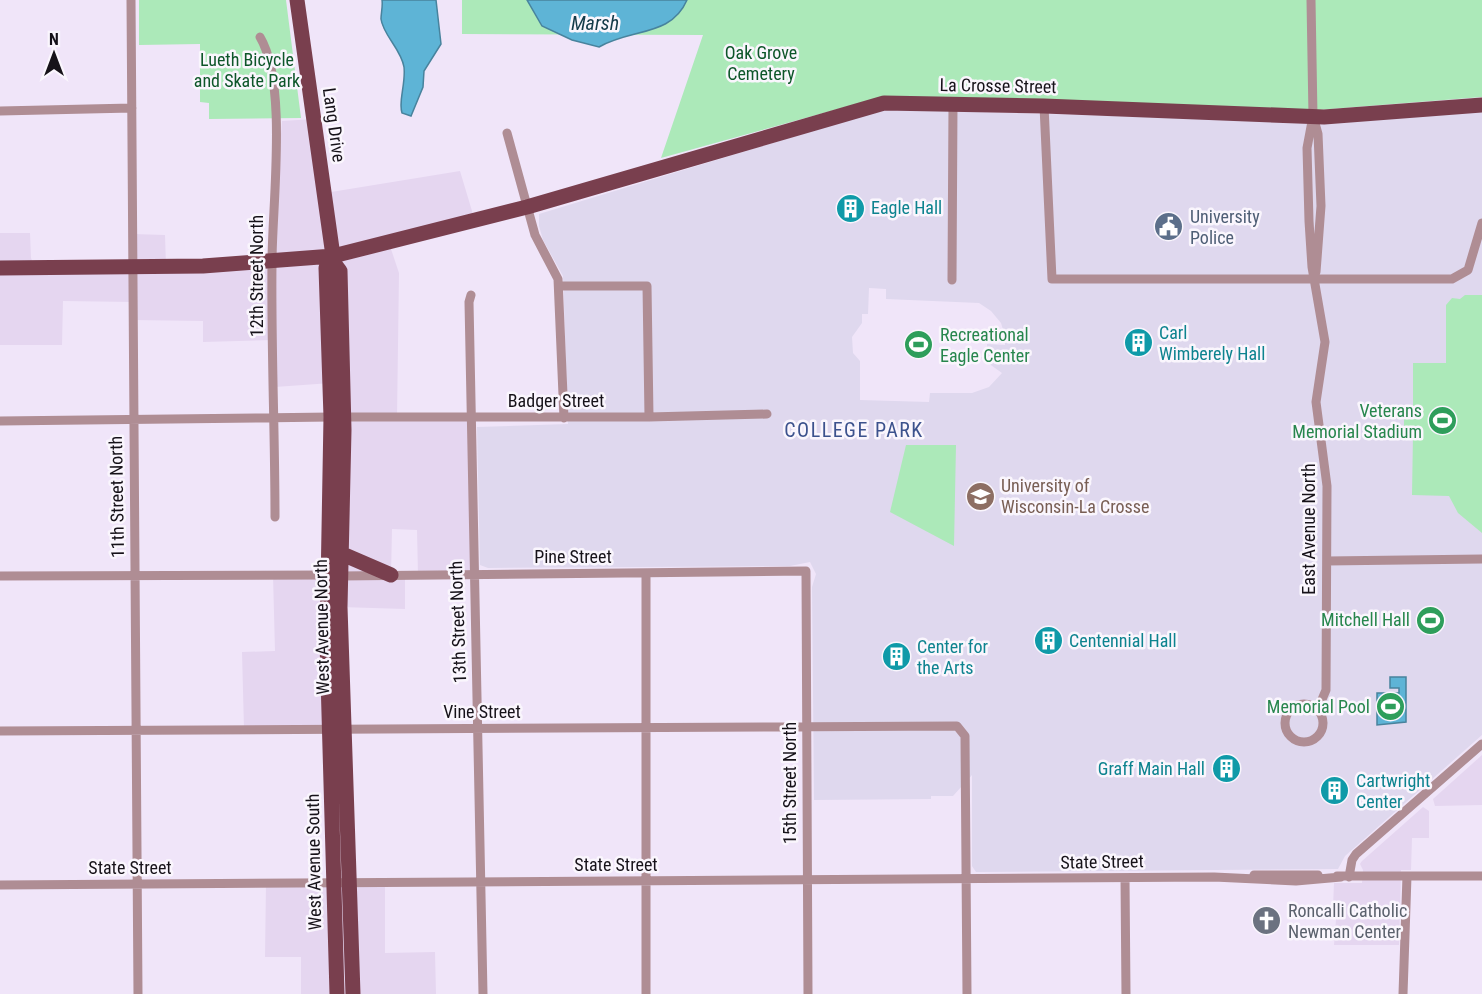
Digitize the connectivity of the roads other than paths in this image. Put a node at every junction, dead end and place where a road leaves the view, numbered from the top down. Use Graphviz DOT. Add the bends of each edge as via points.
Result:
graph roads {
  1 [pos="131,0"];
  2 [pos="297,0"];
  3 [pos="1311,0"];
  4 [pos="260,37"];
  5 [pos="953,104"];
  6 [pos="1482,105"];
  7 [pos="1044,106"];
  8 [pos="132,108"];
  9 [pos="0,111"];
  10 [pos="1313,116"];
  11 [pos="507,132"];
  12 [pos="527,207"];
  13 [pos="1482,223"];
  14 [pos="333,260"];
  15 [pos="272,263"];
  16 [pos="134,267"];
  17 [pos="0,268"];
  18 [pos="1315,277"];
  19 [pos="952,280"];
  20 [pos="559,286"];
  21 [pos="471,295"];
  22 [pos="767,414"];
  23 [pos="338,417"];
  24 [pos="649,417"];
  25 [pos="275,418"];
  26 [pos="470,418"];
  27 [pos="564,418"];
  28 [pos="132,420"];
  29 [pos="0,421"];
  30 [pos="275,517"];
  31 [pos="340,553"];
  32 [pos="1482,560"];
  33 [pos="1327,561"];
  34 [pos="806,571"];
  35 [pos="473,573"];
  36 [pos="646,573"];
  37 [pos="333,575"];
  38 [pos="391,575"];
  39 [pos="0,576"];
  40 [pos="135,576"];
  41 [pos="1318,709"];
  42 [pos="806,726"];
  43 [pos="479,728"];
  44 [pos="648,728"];
  45 [pos="135,729"];
  46 [pos="337,729"];
  47 [pos="0,731"];
  48 [pos="1482,744"];
  49 [pos="1407,876"];
  50 [pos="1482,876"];
  51 [pos="1345,877"];
  52 [pos="1125,878"];
  53 [pos="807,880"];
  54 [pos="967,880"];
  55 [pos="342,882"];
  56 [pos="480,882"];
  57 [pos="647,882"];
  58 [pos="0,885"];
  59 [pos="137,885"];
  60 [pos="138,994"];
  61 [pos="337,994"];
  62 [pos="353,994"];
  63 [pos="483,994"];
  64 [pos="646,994"];
  65 [pos="808,994"];
  66 [pos="968,994"];
  67 [pos="1126,994"];
  68 [pos="1403,994"];
  1 -- 8 [label="street, 11th Street North"];
  2 -- 14 [label="main road, Lang Drive"];
  3 -- 10 [label="street, East Avenue North"];
  4 -- 15 [label="street, 12th Street North" via="270,55 276,113"];
  5 -- 7 [label="main road, La Crosse Street"];
  5 -- 12 [label="main road, La Crosse Street" via="884,103"];
  5 -- 19 [label="street"];
  6 -- 10 [label="main road, La Crosse Street"];
  7 -- 10 [label="main road, La Crosse Street"];
  7 -- 18 [label="street" via="1052,279"];
  8 -- 9 [label="street"];
  8 -- 16 [label="street, 11th Street North"];
  10 -- 18 [label="street, East Avenue North" via="1307,148"];
  11 -- 12 [label="street"];
  12 -- 14 [label="main road, La Crosse Street"];
  12 -- 20 [label="street" via="538,243 555,269"];
  13 -- 18 [label="street" via="1468,270 1452,279"];
  14 -- 15 [label="main road, La Crosse Street"];
  14 -- 23 [label="main road, West Avenue North" via="340,271"];
  15 -- 16 [label="main road, La Crosse Street"];
  15 -- 25 [label="street, 12th Street North"];
  16 -- 17 [label="main road"];
  16 -- 28 [label="street, 11th Street North"];
  18 -- 33 [label="street, East Avenue North" via="1325,342 1316,402 1326,476"];
  20 -- 24 [label="street" via="647,286"];
  20 -- 27 [label="street"];
  21 -- 26 [label="street"];
  22 -- 24 [label="street, Badger Street"];
  23 -- 25 [label="street, Badger Street"];
  23 -- 26 [label="street, Badger Street"];
  23 -- 31 [label="main road, West Avenue North"];
  23 -- 37 [label="main road, West Avenue North"];
  24 -- 27 [label="street, Badger Street"];
  25 -- 28 [label="street, Badger Street"];
  25 -- 30 [label="street, 12th Street North"];
  26 -- 27 [label="street, Badger Street"];
  26 -- 35 [label="street, 13th Street North"];
  28 -- 29 [label="street, Badger Street"];
  28 -- 40 [label="street, 11th Street North"];
  31 -- 37 [label="main road, West Avenue North"];
  31 -- 38 [label="main road"];
  32 -- 33 [label="street"];
  33 -- 41 [label="street, East Avenue North" via="1326,690"];
  34 -- 36 [label="street, Pine Street"];
  34 -- 42 [label="street, 15th Street North"];
  35 -- 36 [label="street, Pine Street"];
  35 -- 38 [label="street, Pine Street"];
  35 -- 43 [label="street, 13th Street North"];
  36 -- 44 [label="street"];
  37 -- 38 [label="street, Pine Street"];
  37 -- 40 [label="street, Pine Street"];
  37 -- 46 [label="main road, West Avenue North"];
  39 -- 40 [label="street, Pine Street"];
  40 -- 45 [label="street, 11th Street North"];
  41 -- 41 [label="street, East Avenue North" via="1294,707 1284,720 1286,733 1296,739 1317,738 1325,722"];
  42 -- 44 [label="street, Vine Street"];
  42 -- 53 [label="street, 15th Street North"];
  42 -- 54 [label="street, Vine Street" via="955,725 962,729"];
  43 -- 44 [label="street, Vine Street"];
  43 -- 46 [label="street, Vine Street"];
  43 -- 56 [label="street, 13th Street North"];
  44 -- 57 [label="street"];
  45 -- 46 [label="street, Vine Street"];
  45 -- 47 [label="street, Vine Street"];
  45 -- 59 [label="street, 11th Street North"];
  46 -- 55 [label="main road, West Avenue North"];
  48 -- 51 [label="street" via="1356,854"];
  49 -- 50 [label="street, State Street"];
  49 -- 51 [label="street, State Street"];
  49 -- 68 [label="street"];
  51 -- 52 [label="street, State Street" via="1296,881"];
  52 -- 54 [label="street, State Street"];
  52 -- 67 [label="street"];
  53 -- 54 [label="street, State Street"];
  53 -- 57 [label="street, State Street"];
  53 -- 65 [label="street, 15th Street North"];
  54 -- 66 [label="street"];
  55 -- 56 [label="street, State Street"];
  55 -- 59 [label="street, State Street"];
  55 -- 61 [label="main road, West Avenue South"];
  55 -- 62 [label="main road, West Avenue North"];
  56 -- 57 [label="street, State Street"];
  56 -- 63 [label="street, 13th Street North"];
  57 -- 64 [label="street"];
  58 -- 59 [label="street, State Street"];
  59 -- 60 [label="street, 11th Street North"];
}
